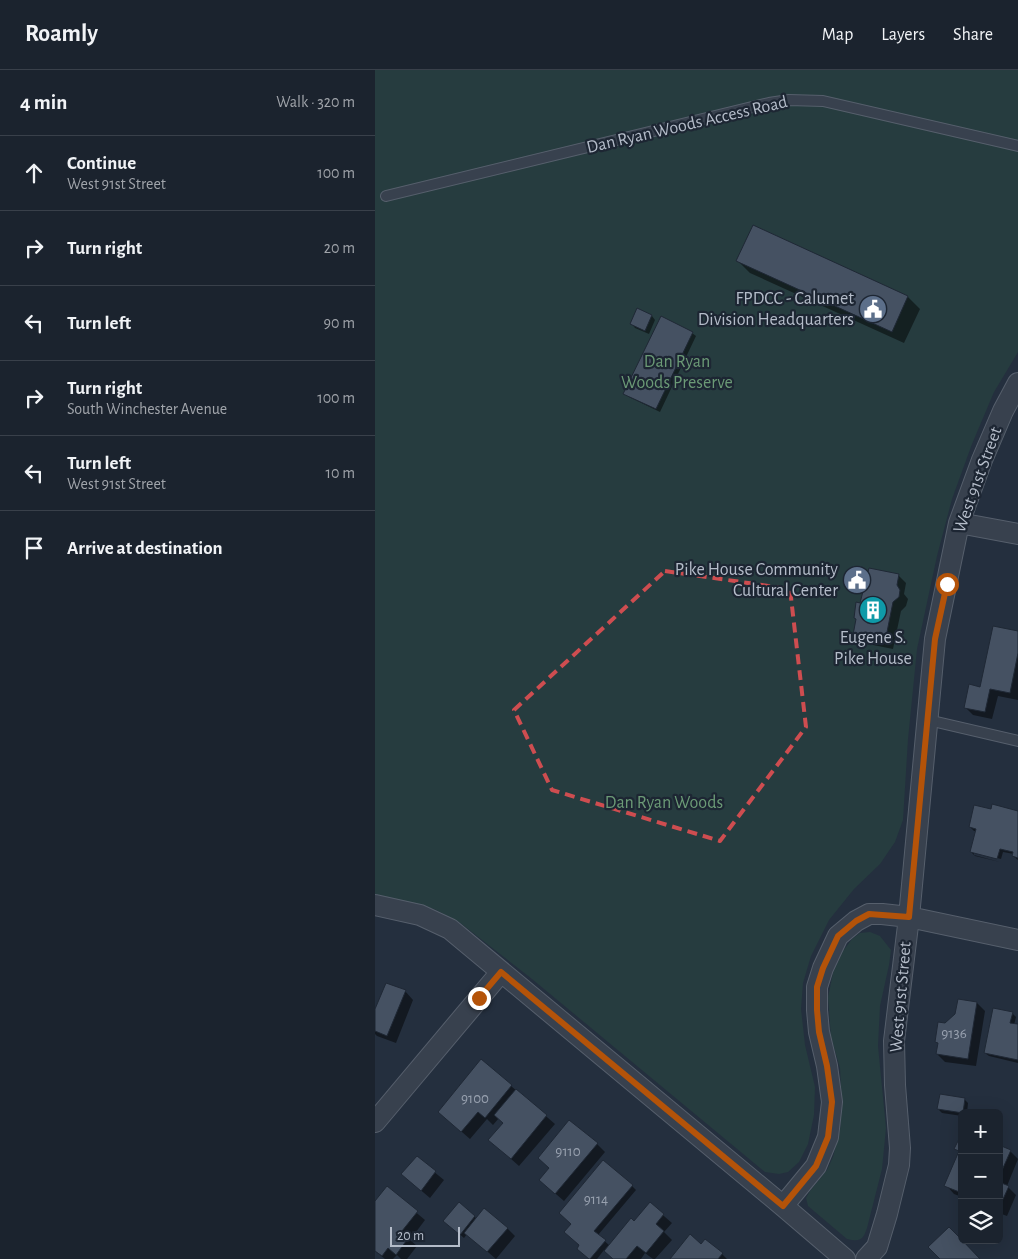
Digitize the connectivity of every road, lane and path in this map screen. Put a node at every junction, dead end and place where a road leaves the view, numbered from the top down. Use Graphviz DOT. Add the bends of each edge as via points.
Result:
graph roads {
  1 [pos="1018,146"];
  2 [pos="386,196"];
  3 [pos="1018,383"];
  4 [pos="959,523"];
  5 [pos="1018,534"];
  6 [pos="928,720"];
  7 [pos="1018,742"];
  8 [pos="375,905"];
  9 [pos="909,917"];
  10 [pos="1018,940"];
  11 [pos="501,972"];
  12 [pos="375,1122"];
  13 [pos="783,1206"];
  14 [pos="845,1259"];
  15 [pos="866,1259"];
  1 -- 2 [label="lane, Dan Ryan Woods Access Road" via="823,101 789,100"];
  3 -- 4 [label="street, West 91st Street" via="985,452"];
  4 -- 5 [label="street"];
  4 -- 6 [label="street, West 91st Street" via="935,639"];
  6 -- 7 [label="lane"];
  6 -- 9 [label="street, West 91st Street"];
  8 -- 11 [label="street" via="420,915 450,929"];
  9 -- 10 [label="street"];
  9 -- 13 [label="street" via="869,914 856,921 838,936 823,968 817,987 817,1010 832,1102 828,1137 816,1166"];
  9 -- 15 [label="street, West 91st Street" via="894,1041 899,1165 877,1247"];
  11 -- 12 [label="street"];
  11 -- 13 [label="street"];
  13 -- 14 [label="street"];
}
